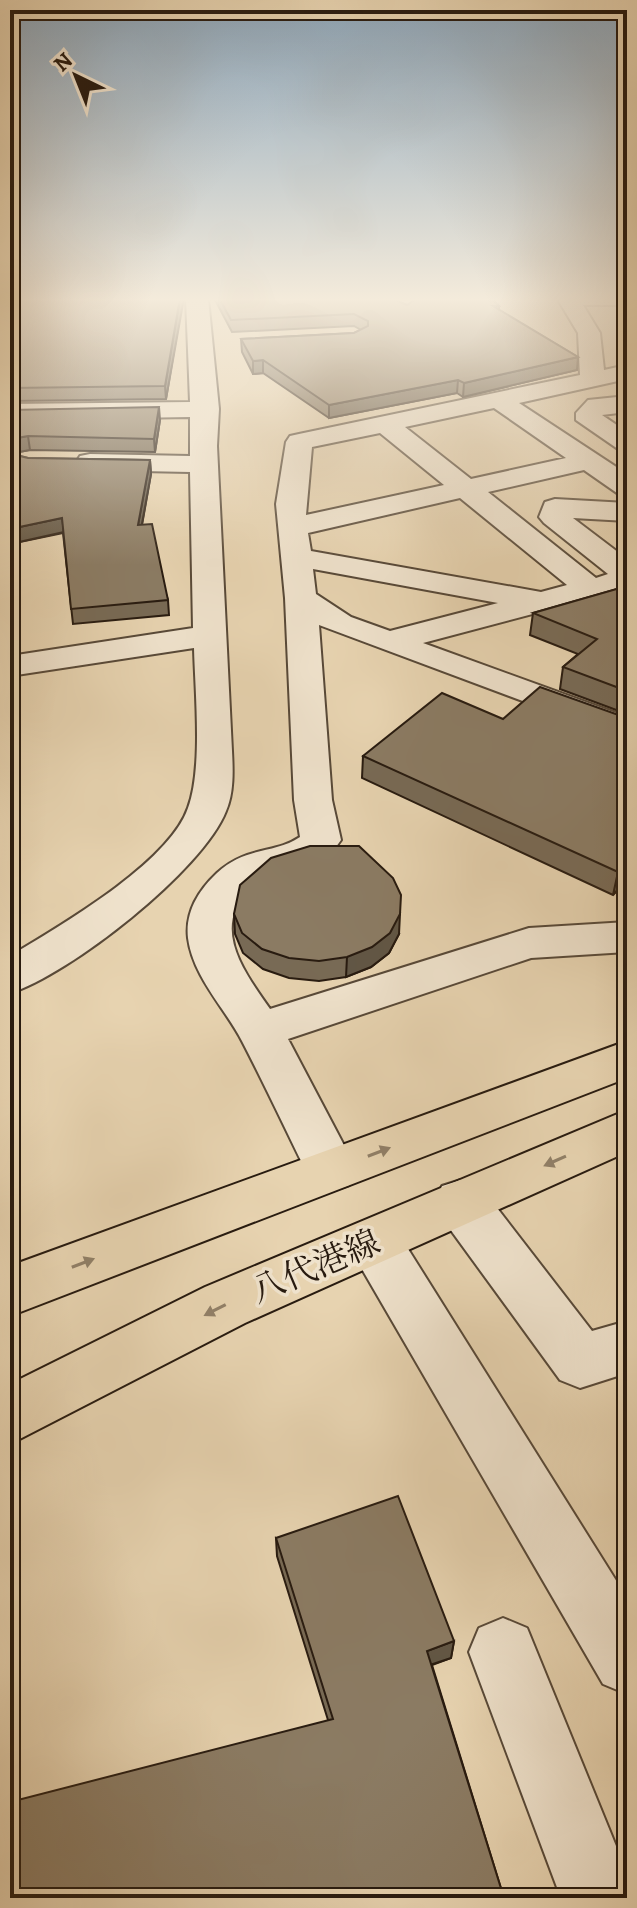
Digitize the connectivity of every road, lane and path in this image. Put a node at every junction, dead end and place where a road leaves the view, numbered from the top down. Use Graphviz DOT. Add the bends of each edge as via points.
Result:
graph roads {
  1 [pos="210,387"];
  2 [pos="564,387"];
  3 [pos="603,387"];
  4 [pos="503,404"];
  5 [pos="627,404"];
  6 [pos="206,409"];
  7 [pos="10,412"];
  8 [pos="390,428"];
  9 [pos="620,433"];
  10 [pos="558,441"];
  11 [pos="61,461"];
  12 [pos="588,461"];
  13 [pos="203,464"];
  14 [pos="627,487"];
  15 [pos="466,488"];
  16 [pos="627,512"];
  17 [pos="294,542"];
  18 [pos="627,577"];
  19 [pos="591,589"];
  20 [pos="301,598"];
  21 [pos="539,601"];
  22 [pos="212,635"];
  23 [pos="388,642"];
  24 [pos="10,666"];
  25 [pos="627,729"];
  26 [pos="627,937"];
  27 [pos="10,977"];
  28 [pos="260,1030"];
  29 [pos="627,1059"];
  30 [pos="627,1130"];
  31 [pos="331,1170"];
  32 [pos="461,1202"];
  33 [pos="374,1241"];
  34 [pos="10,1291"];
  35 [pos="627,1347"];
  36 [pos="10,1415"];
  37 [pos="503,1652"];
  38 [pos="627,1660"];
  39 [pos="599,1898"];
  1 -- 6 [label="street"];
  2 -- 4 [label="street"];
  3 -- 4 [label="street"];
  4 -- 8 [label="street"];
  4 -- 10 [label="street"];
  5 -- 9 [label="street" via="591,408 589,420"];
  6 -- 7 [label="street"];
  6 -- 13 [label="street"];
  8 -- 15 [label="street"];
  8 -- 17 [label="street" via="299,442 290,504"];
  9 -- 10 [label="street"];
  10 -- 12 [label="street"];
  11 -- 13 [label="street"];
  12 -- 14 [label="street"];
  12 -- 15 [label="street"];
  13 -- 22 [label="street"];
  15 -- 17 [label="street"];
  15 -- 19 [label="street"];
  16 -- 18 [label="street" via="555,508 554,517"];
  17 -- 20 [label="street"];
  17 -- 21 [label="street"];
  18 -- 19 [label="street"];
  19 -- 21 [label="street"];
  20 -- 23 [label="street" via="339,624"];
  20 -- 28 [label="street" via="313,800 321,840 307,855 266,861 244,873 221,893 207,923 212,956"];
  21 -- 23 [label="street"];
  22 -- 24 [label="street"];
  22 -- 27 [label="street" via="213,762 207,812 175,857 90,928"];
  23 -- 25 [label="street"];
  26 -- 28 [label="street" via="529,943"];
  28 -- 31 [label="street"];
  31 -- 29 [label="main road, one-way"];
  30 -- 32 [label="main road, 八代港線, one-way"];
  34 -- 31 [label="main road, one-way"];
  32 -- 33 [label="main road, 八代港線"];
  32 -- 35 [label="street" via="580,1361"];
  33 -- 36 [label="main road, 八代港線, one-way" via="225,1305"];
  33 -- 38 [label="street"];
  37 -- 39 [label="street"];
}
